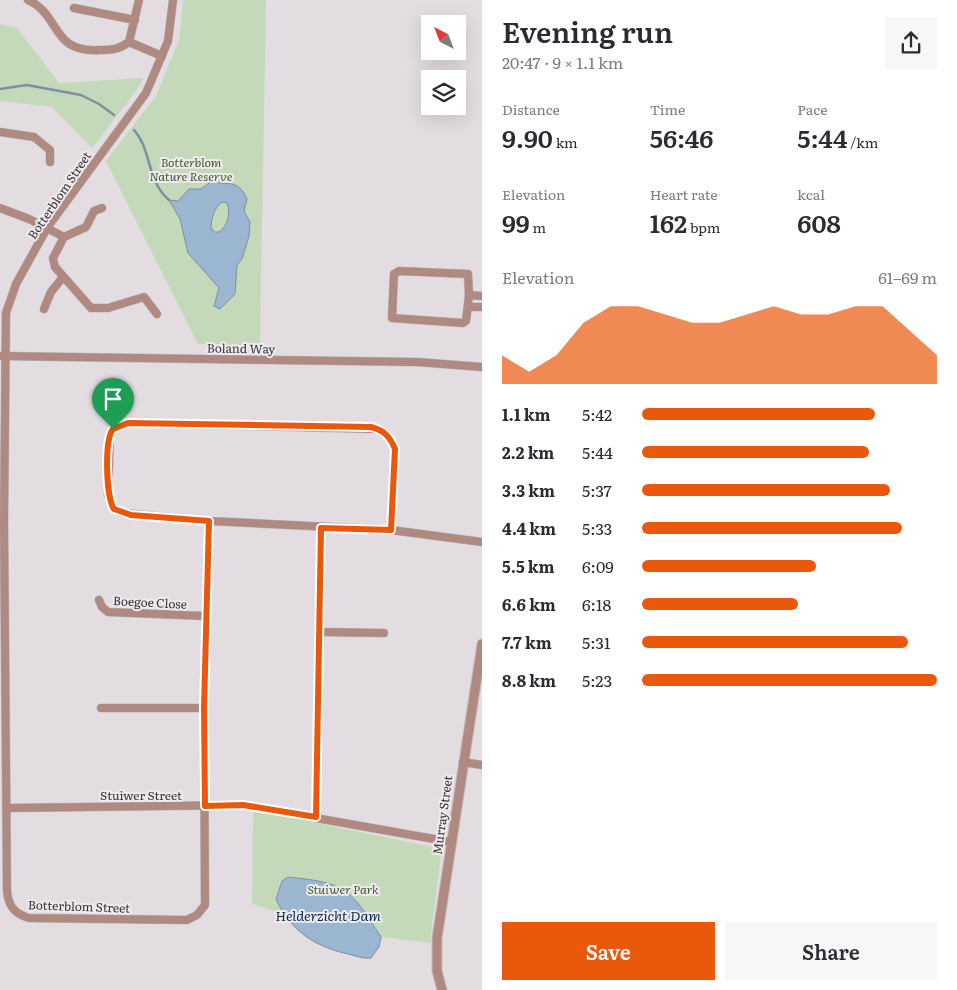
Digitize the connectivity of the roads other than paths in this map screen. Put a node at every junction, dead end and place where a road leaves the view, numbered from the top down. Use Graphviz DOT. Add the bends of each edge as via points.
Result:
graph roads {
  1 [pos="28,0"];
  2 [pos="138,0"];
  3 [pos="173,0"];
  4 [pos="74,8"];
  5 [pos="135,20"];
  6 [pos="129,42"];
  7 [pos="162,56"];
  8 [pos="0,132"];
  9 [pos="50,162"];
  10 [pos="0,208"];
  11 [pos="102,208"];
  12 [pos="47,228"];
  13 [pos="64,237"];
  14 [pos="63,277"];
  15 [pos="469,295"];
  16 [pos="482,296"];
  17 [pos="469,307"];
  18 [pos="482,307"];
  19 [pos="44,309"];
  20 [pos="157,314"];
  21 [pos="2,356"];
  22 [pos="482,367"];
  23 [pos="209,521"];
  24 [pos="321,528"];
  25 [pos="391,530"];
  26 [pos="482,542"];
  27 [pos="100,600"];
  28 [pos="205,616"];
  29 [pos="319,632"];
  30 [pos="384,633"];
  31 [pos="482,645"];
  32 [pos="101,708"];
  33 [pos="204,708"];
  34 [pos="463,762"];
  35 [pos="482,765"];
  36 [pos="205,806"];
  37 [pos="8,808"];
  38 [pos="316,817"];
  39 [pos="451,842"];
  40 [pos="442,990"];
  1 -- 6 [label="street" via="39,7 75,49 118,49"];
  2 -- 5 [label="street"];
  3 -- 7 [label="street, Botterblom Street" via="170,32"];
  4 -- 5 [label="street"];
  5 -- 6 [label="street"];
  6 -- 7 [label="street"];
  7 -- 12 [label="street, Botterblom Street" via="146,93"];
  8 -- 9 [label="street" via="39,139 50,150"];
  10 -- 12 [label="street"];
  11 -- 13 [label="street" via="94,211 86,227"];
  12 -- 13 [label="street"];
  12 -- 21 [label="street, Botterblom Street" via="16,284 9,306"];
  13 -- 14 [label="street" via="53,258"];
  14 -- 19 [label="street" via="51,292"];
  14 -- 20 [label="street" via="91,308 108,308 144,297"];
  15 -- 16 [label="street"];
  15 -- 17 [label="street"];
  15 -- 17 [label="street" via="469,277 465,273 399,271 394,274 391,315 394,319 463,323"];
  17 -- 18 [label="street"];
  21 -- 22 [label="street, Boland Way" via="417,362"];
  21 -- 37 [label="street, Botterblom Street"];
  23 -- 24 [label="street"];
  23 -- 25 [label="street" via="131,515 114,509 108,495 108,440 113,429 128,423 378,428 387,434 395,449"];
  23 -- 28 [label="street, Botterblom Street"];
  24 -- 25 [label="street"];
  24 -- 29 [label="street"];
  25 -- 26 [label="street"];
  27 -- 28 [label="street, Boegoe Close" via="108,612"];
  28 -- 33 [label="street, Botterblom Street"];
  29 -- 30 [label="street"];
  29 -- 38 [label="street"];
  31 -- 34 [label="street, Murray Street"];
  32 -- 33 [label="street"];
  33 -- 36 [label="street, Botterblom Street"];
  34 -- 35 [label="street"];
  34 -- 39 [label="street, Murray Street"];
  36 -- 37 [label="street, Stuiwer Street"];
  36 -- 37 [label="street, Botterblom Street" via="206,900 201,911 187,920 28,918 17,914 8,900 7,891"];
  36 -- 38 [label="street, Stuiwer Street" via="243,805"];
  38 -- 39 [label="street, Stuiwer Street"];
  39 -- 40 [label="street, Murray Street" via="436,949"];
}
